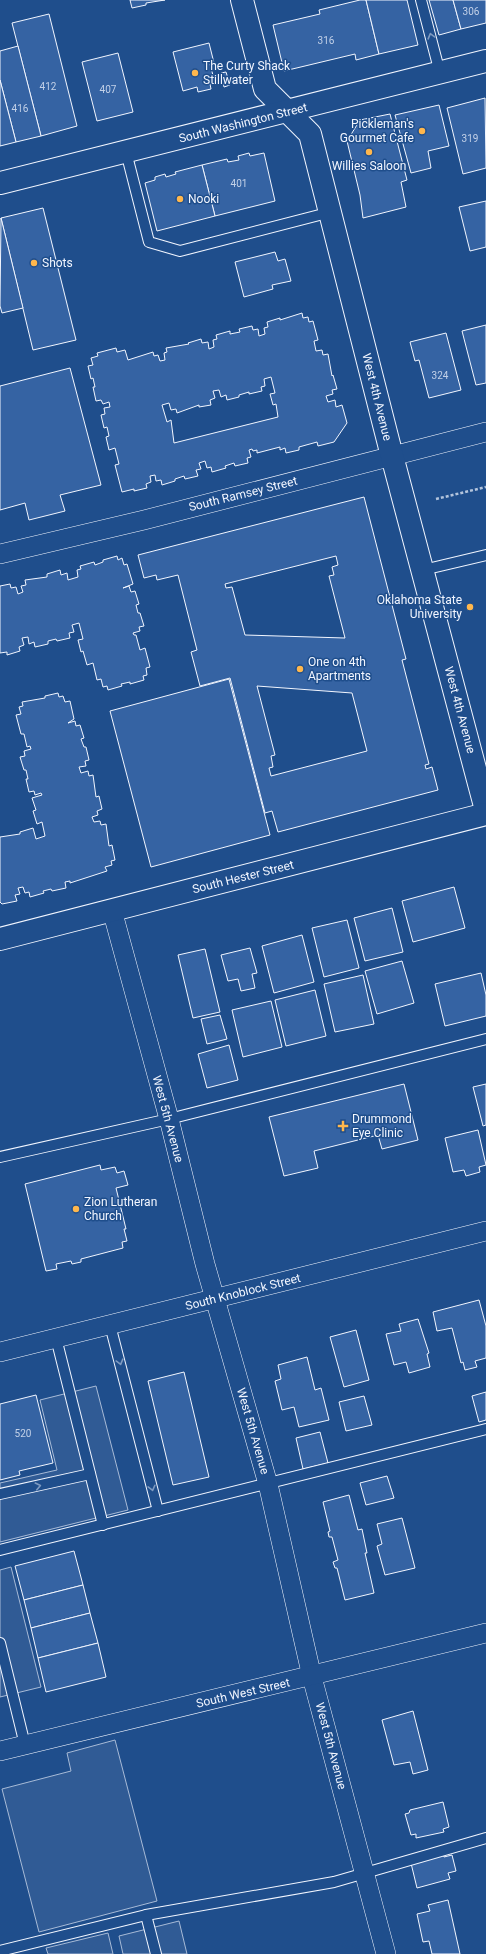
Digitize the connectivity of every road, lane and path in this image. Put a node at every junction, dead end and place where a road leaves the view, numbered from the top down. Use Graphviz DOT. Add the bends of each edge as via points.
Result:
graph roads {
  1 [pos="242,0"];
  2 [pos="421,0"];
  3 [pos="486,61"];
  4 [pos="440,73"];
  5 [pos="288,112"];
  6 [pos="126,152"];
  7 [pos="0,183"];
  8 [pos="331,212"];
  9 [pos="486,432"];
  10 [pos="392,456"];
  11 [pos="486,487"];
  12 [pos="436,499"];
  13 [pos="0,554"];
  14 [pos="486,555"];
  15 [pos="423,570"];
  16 [pos="486,810"];
  17 [pos="486,814"];
  18 [pos="112,910"];
  19 [pos="0,939"];
  20 [pos="486,1039"];
  21 [pos="169,1119"];
  22 [pos="0,1157"];
  23 [pos="486,1231"];
  24 [pos="216,1298"];
  25 [pos="110,1325"];
  26 [pos="56,1338"];
  27 [pos="0,1352"];
  28 [pos="486,1429"];
  29 [pos="90,1474"];
  30 [pos="268,1484"];
  31 [pos="0,1494"];
  32 [pos="158,1511"];
  33 [pos="103,1525"];
  34 [pos="0,1550"];
  35 [pos="486,1633"];
  36 [pos="0,1643"];
  37 [pos="312,1676"];
  38 [pos="25,1745"];
  39 [pos="0,1752"];
  40 [pos="486,1838"];
  41 [pos="365,1873"];
  42 [pos="146,1915"];
  43 [pos="0,1951"];
  44 [pos="156,1954"];
  45 [pos="386,1954"];
  1 -- 5 [label="street, West 4th Avenue" via="265,89"];
  4 -- 2 [label="lane, one-way"];
  3 -- 4 [label="street, South Washington Street"];
  4 -- 5 [label="street, South Washington Street"];
  5 -- 6 [label="street, South Washington Street"];
  5 -- 8 [label="street, West 4th Avenue" via="310,134"];
  6 -- 7 [label="street, South Washington Street"];
  6 -- 8 [label="lane" via="149,242 180,250"];
  8 -- 10 [label="street, West 4th Avenue"];
  9 -- 10 [label="street, South Ramsey Street"];
  10 -- 13 [label="street, South Ramsey Street"];
  10 -- 15 [label="street, West 4th Avenue"];
  11 -- 12 [label="path"];
  14 -- 15 [label="lane"];
  15 -- 16 [label="street, West 4th Avenue"];
  17 -- 18 [label="street, South Hester Street"];
  18 -- 19 [label="street, South Hester Street"];
  18 -- 21 [label="street, West 5th Avenue"];
  20 -- 21 [label="lane"];
  21 -- 22 [label="lane"];
  21 -- 24 [label="street, West 5th Avenue" via="205,1264"];
  23 -- 24 [label="street, South Knoblock Street"];
  24 -- 25 [label="street, South Knoblock Street"];
  24 -- 30 [label="street, West 5th Avenue"];
  25 -- 26 [label="street, South Knoblock Street"];
  25 -- 32 [label="lane, one-way"];
  26 -- 27 [label="street, South Knoblock Street"];
  26 -- 29 [label="lane"];
  28 -- 30 [label="lane"];
  31 -- 29 [label="lane, one-way"];
  29 -- 33 [label="lane"];
  30 -- 32 [label="lane"];
  30 -- 37 [label="street, West 5th Avenue"];
  32 -- 33 [label="lane"];
  33 -- 34 [label="lane"];
  35 -- 37 [label="street, South West Street"];
  36 -- 38 [label="lane"];
  37 -- 38 [label="street, South West Street"];
  37 -- 41 [label="street, West 5th Avenue"];
  38 -- 39 [label="street, South West Street"];
  40 -- 41 [label="lane"];
  41 -- 42 [label="lane" via="334,1882"];
  41 -- 45 [label="street, West 5th Avenue"];
  42 -- 43 [label="lane"];
  42 -- 44 [label="lane"];
}
